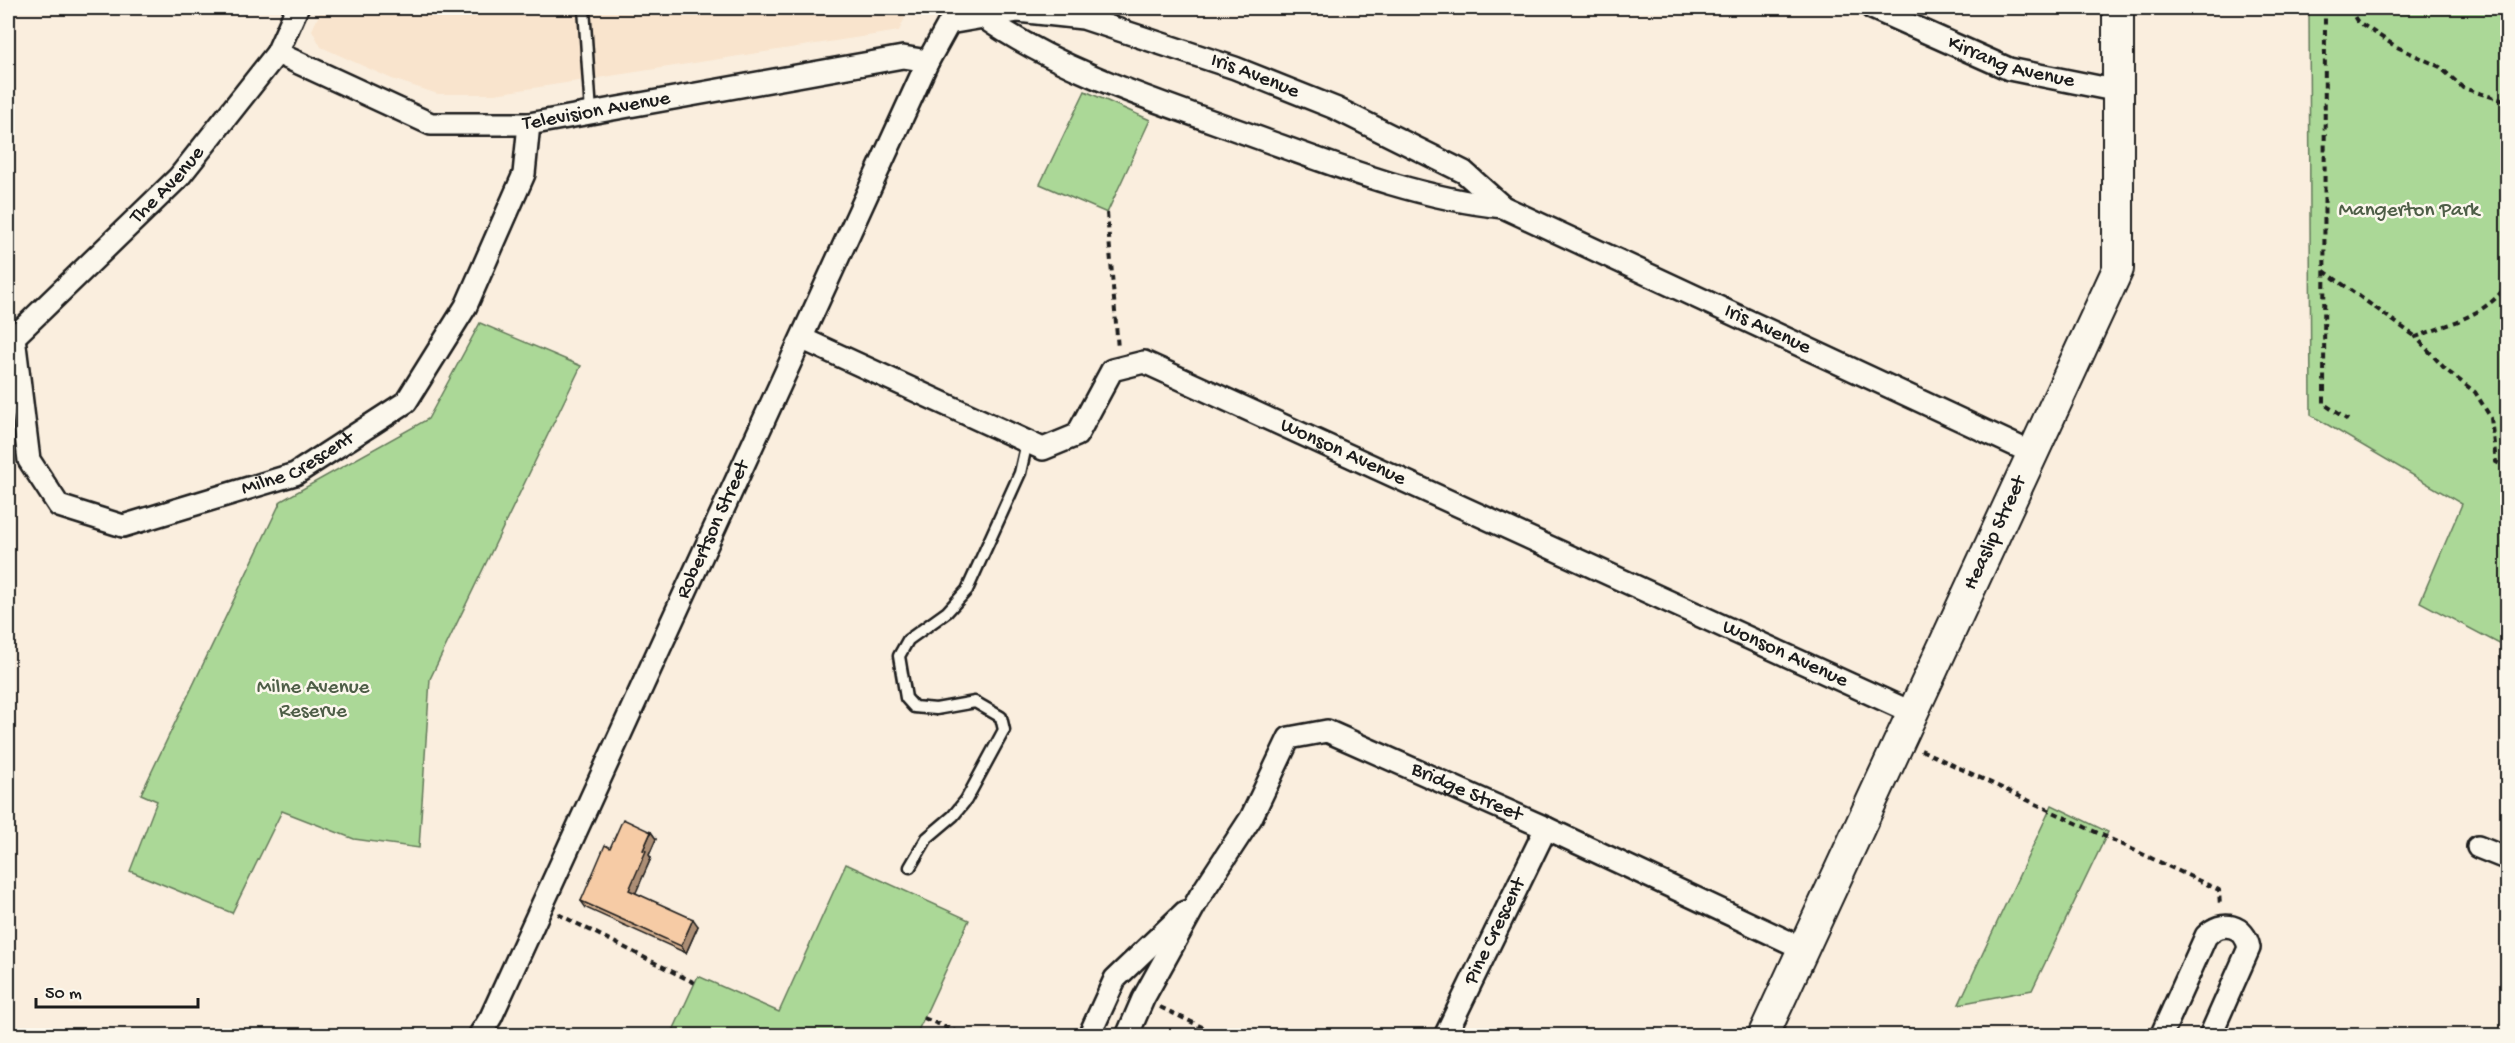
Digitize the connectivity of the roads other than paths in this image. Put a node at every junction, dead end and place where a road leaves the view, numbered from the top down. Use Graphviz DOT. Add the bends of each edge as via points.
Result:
graph roads {
  1 [pos="297,8"];
  2 [pos="584,8"];
  3 [pos="1872,8"];
  4 [pos="2118,8"];
  5 [pos="983,17"];
  6 [pos="949,23"];
  7 [pos="277,53"];
  8 [pos="928,61"];
  9 [pos="2119,91"];
  10 [pos="591,113"];
  11 [pos="529,124"];
  12 [pos="1503,207"];
  13 [pos="11,338"];
  14 [pos="802,339"];
  15 [pos="1027,442"];
  16 [pos="2032,453"];
  17 [pos="1913,713"];
  18 [pos="1546,828"];
  19 [pos="2478,847"];
  20 [pos="2508,859"];
  21 [pos="910,867"];
  22 [pos="1200,896"];
  23 [pos="1804,949"];
  24 [pos="479,1035"];
  25 [pos="1089,1035"];
  26 [pos="1127,1035"];
  27 [pos="1445,1035"];
  28 [pos="1763,1035"];
  29 [pos="2161,1035"];
  30 [pos="2210,1035"];
  1 -- 7 [label="street, The Avenue"];
  2 -- 10 [label="lane"];
  3 -- 9 [label="street, Kirrang Avenue" via="2009,69"];
  4 -- 9 [label="street, Heaslip Street"];
  5 -- 6 [label="street, Iris Avenue"];
  5 -- 12 [label="street, Iris Avenue" via="1011,37 1135,94 1350,170 1456,202"];
  5 -- 12 [label="street, Iris Avenue" via="1018,11 1083,18 1235,68 1335,108 1464,172"];
  6 -- 8 [label="street, Robertson Street"];
  7 -- 11 [label="street, Television Avenue" via="431,124"];
  7 -- 13 [label="street, The Avenue" via="180,177"];
  8 -- 10 [label="street, Television Avenue" via="903,57"];
  8 -- 14 [label="street, Robertson Street"];
  9 -- 16 [label="street, Heaslip Street" via="2118,269"];
  10 -- 11 [label="street, Television Avenue"];
  11 -- 13 [label="street, Milne Crescent" via="524,174 470,296 406,402 295,474 123,526 58,506 29,460"];
  12 -- 16 [label="street, Iris Avenue"];
  14 -- 15 [label="street"];
  14 -- 24 [label="street, Robertson Street" via="491,1017"];
  15 -- 17 [label="street, Wonson Avenue" via="1043,449 1077,435 1112,370 1144,362"];
  15 -- 21 [label="lane" via="1020,473 967,591 947,612 908,640 899,656 906,698 914,707 936,709 982,703 1004,723 1000,740 966,800 927,838"];
  16 -- 17 [label="street, Heaslip Street"];
  17 -- 23 [label="street, Heaslip Street"];
  18 -- 22 [label="street, Bridge Street" via="1327,731 1289,738 1251,818"];
  18 -- 23 [label="street, Bridge Street"];
  18 -- 27 [label="street, Pine Crescent"];
  19 -- 20 [label="street"];
  22 -- 25 [label="street, Bridge Street" via="1116,979"];
  22 -- 26 [label="street, Bridge Street"];
  23 -- 28 [label="street, Heaslip Street"];
  29 -- 30 [label="street" via="2206,936 2213,928 2231,926 2242,931 2249,948"];
}
